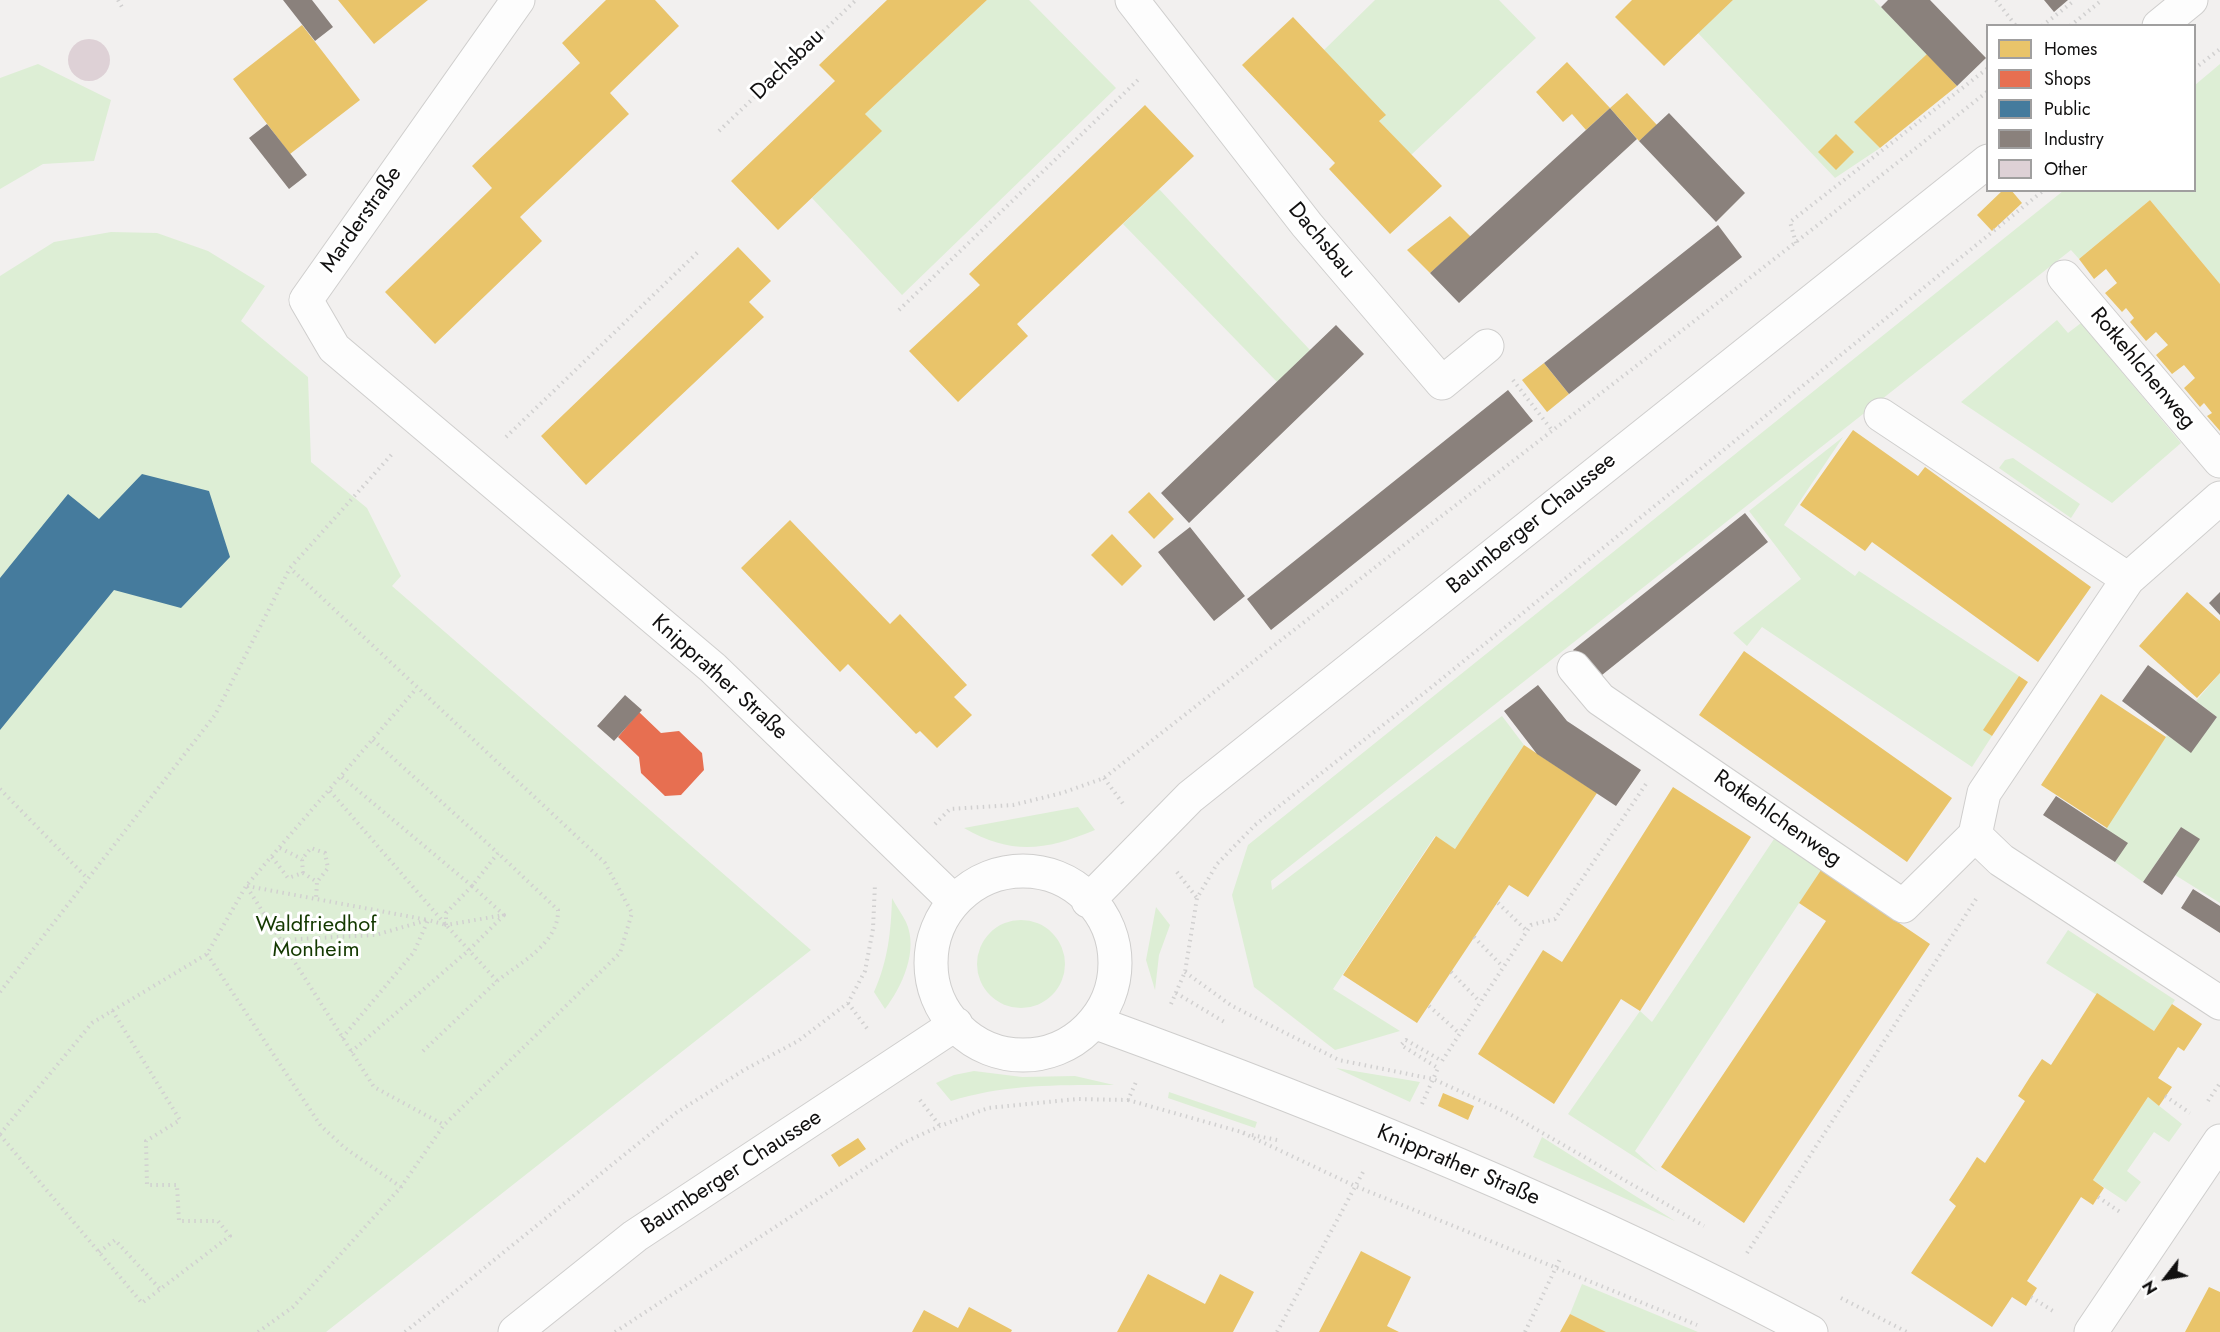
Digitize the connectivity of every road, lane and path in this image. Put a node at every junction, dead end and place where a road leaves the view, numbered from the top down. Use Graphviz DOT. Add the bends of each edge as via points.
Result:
graph roads {
  1 [pos="118,0"];
  2 [pos="518,0"];
  3 [pos="856,0"];
  4 [pos="1132,0"];
  5 [pos="1996,0"];
  6 [pos="2075,0"];
  7 [pos="2102,0"];
  8 [pos="2191,0"];
  9 [pos="122,7"];
  10 [pos="2014,24"];
  11 [pos="2045,24"];
  12 [pos="2072,24"];
  13 [pos="2161,24"];
  14 [pos="2220,49"];
  15 [pos="1169,50"];
  16 [pos="2196,67"];
  17 [pos="1986,70"];
  18 [pos="1986,93"];
  19 [pos="720,131"];
  20 [pos="1986,163"];
  21 [pos="2042,192"];
  22 [pos="1796,243"];
  23 [pos="700,250"];
  24 [pos="2064,277"];
  25 [pos="899,310"];
  26 [pos="1487,346"];
  27 [pos="1881,415"];
  28 [pos="422,423"];
  29 [pos="1551,429"];
  30 [pos="2220,460"];
  31 [pos="476,467"];
  32 [pos="2220,498"];
  33 [pos="290,568"];
  34 [pos="2128,579"];
  35 [pos="1574,668"];
  36 [pos="416,689"];
  37 [pos="373,740"];
  38 [pos="1671,746"];
  39 [pos="342,777"];
  40 [pos="0,789"];
  41 [pos="330,791"];
  42 [pos="1975,835"];
  43 [pos="280,848"];
  44 [pos="498,853"];
  45 [pos="905,854"];
  46 [pos="272,857"];
  47 [pos="302,859"];
  48 [pos="2001,860"];
  49 [pos="303,873"];
  50 [pos="87,878"];
  51 [pos="318,882"];
  52 [pos="246,886"];
  53 [pos="472,886"];
  54 [pos="315,899"];
  55 [pos="953,900"];
  56 [pos="1088,900"];
  57 [pos="1498,903"];
  58 [pos="504,915"];
  59 [pos="428,920"];
  60 [pos="446,925"];
  61 [pos="1527,931"];
  62 [pos="1474,937"];
  63 [pos="280,940"];
  64 [pos="469,950"];
  65 [pos="207,954"];
  66 [pos="1503,968"];
  67 [pos="1185,972"];
  68 [pos="1451,972"];
  69 [pos="497,981"];
  70 [pos="0,992"];
  71 [pos="1480,1002"];
  72 [pos="2220,1003"];
  73 [pos="1429,1006"];
  74 [pos="112,1010"];
  75 [pos="1094,1022"];
  76 [pos="956,1024"];
  77 [pos="1460,1034"];
  78 [pos="342,1038"];
  79 [pos="1154,1044"];
  80 [pos="351,1052"];
  81 [pos="421,1053"];
  82 [pos="1433,1079"];
  83 [pos="2166,1096"];
  84 [pos="2197,1118"];
  85 [pos="444,1125"];
  86 [pos="1243,1133"];
  87 [pos="0,1134"];
  88 [pos="1394,1139"];
  89 [pos="2220,1141"];
  90 [pos="1355,1186"];
  91 [pos="401,1187"];
  92 [pos="2098,1197"];
  93 [pos="2122,1213"];
  94 [pos="1580,1218"];
  95 [pos="1708,1229"];
  96 [pos="1738,1246"];
  97 [pos="1751,1249"];
  98 [pos="99,1252"];
  99 [pos="1757,1257"];
  100 [pos="1557,1266"];
  101 [pos="160,1289"];
  102 [pos="1837,1296"];
  103 [pos="2031,1297"];
  104 [pos="2056,1312"];
  105 [pos="1704,1328"];
  106 [pos="258,1332"];
  107 [pos="405,1332"];
  108 [pos="515,1332"];
  109 [pos="615,1332"];
  110 [pos="1277,1332"];
  111 [pos="1525,1332"];
  112 [pos="1811,1332"];
  113 [pos="1907,1332"];
  114 [pos="2091,1332"];
  1 -- 9 [label="path"];
  2 -- 28 [label="street, Marderstraße" via="306,300 334,348"];
  3 -- 19 [label="path, Dachsbau"];
  4 -- 15 [label="street, Dachsbau"];
  5 -- 10 [label="path"];
  6 -- 11 [label="path"];
  7 -- 12 [label="path"];
  8 -- 13 [label="street"];
  14 -- 16 [label="path"];
  15 -- 25 [label="path"];
  15 -- 26 [label="street, Dachsbau" via="1308,225 1442,383"];
  17 -- 22 [label="path" via="1790,222"];
  18 -- 22 [label="path"];
  20 -- 56 [label="street, Baumberger Chaussee" via="1190,797"];
  21 -- 67 [label="path" via="1428,690 1255,825 1216,864 1197,898"];
  22 -- 29 [label="path"];
  23 -- 31 [label="path"];
  24 -- 30 [label="street, Rotkehlchenweg"];
  26 -- 29 [label="path"];
  27 -- 34 [label="street"];
  28 -- 31 [label="street, Knipprather Straße"];
  28 -- 33 [label="path"];
  29 -- 45 [label="path" via="1104,778 1013,805 950,809"];
  31 -- 45 [label="street, Knipprather Straße" via="713,668"];
  32 -- 34 [label="street"];
  33 -- 36 [label="path"];
  33 -- 50 [label="path" via="215,715"];
  34 -- 42 [label="street" via="1984,793"];
  35 -- 38 [label="street, Rotkehlchenweg" via="1600,699"];
  36 -- 37 [label="path"];
  36 -- 85 [label="path" via="606,863 632,913 620,953"];
  37 -- 39 [label="path"];
  37 -- 44 [label="path"];
  38 -- 42 [label="street, Rotkehlchenweg" via="1904,906"];
  38 -- 61 [label="path" via="1555,919 1531,925"];
  39 -- 41 [label="path"];
  39 -- 53 [label="path"];
  40 -- 50 [label="path"];
  41 -- 43 [label="path"];
  41 -- 60 [label="path"];
  42 -- 48 [label="street"];
  43 -- 46 [label="path"];
  43 -- 47 [label="path"];
  44 -- 53 [label="path"];
  44 -- 69 [label="path" via="558,910 558,924 546,943"];
  45 -- 55 [label="street, Knipprather Straße"];
  45 -- 107 [label="path" via="873,885 873,929 865,971 849,1003 798,1041 676,1113"];
  46 -- 49 [label="path" via="288,878"];
  46 -- 52 [label="path"];
  47 -- 49 [label="path"];
  47 -- 51 [label="path" via="310,848 325,853 328,868"];
  48 -- 72 [label="street"];
  48 -- 97 [label="path"];
  49 -- 51 [label="path"];
  50 -- 70 [label="path"];
  51 -- 54 [label="path"];
  52 -- 54 [label="path"];
  52 -- 63 [label="path"];
  52 -- 65 [label="path"];
  53 -- 58 [label="path"];
  53 -- 60 [label="path" via="446,913"];
  54 -- 59 [label="path"];
  55 -- 56 [label="street" via="978,881 1006,871 1036,871 1065,881"];
  55 -- 76 [label="street" via="938,923 931,958 940,1002"];
  56 -- 75 [label="street" via="1107,928 1115,960 1111,993"];
  57 -- 61 [label="path"];
  58 -- 60 [label="path"];
  58 -- 64 [label="path"];
  59 -- 60 [label="path"];
  59 -- 63 [label="path" via="375,935"];
  59 -- 78 [label="path" via="414,952"];
  60 -- 64 [label="path"];
  61 -- 66 [label="path"];
  62 -- 66 [label="path"];
  63 -- 78 [label="path"];
  64 -- 69 [label="path"];
  64 -- 80 [label="path"];
  65 -- 74 [label="path"];
  65 -- 91 [label="path" via="321,1126"];
  66 -- 71 [label="path"];
  67 -- 79 [label="path"];
  67 -- 82 [label="path" via="1232,1006 1339,1060"];
  68 -- 71 [label="path"];
  69 -- 81 [label="path"];
  71 -- 77 [label="path"];
  73 -- 77 [label="path"];
  74 -- 87 [label="path" via="92,1023"];
  74 -- 101 [label="path" via="180,1120 146,1142 147,1185 177,1185 179,1221 218,1221 230,1236"];
  75 -- 76 [label="street" via="1071,1043 1042,1055 1010,1055 980,1045"];
  75 -- 79 [label="street, Knipprather Straße"];
  76 -- 108 [label="street, Baumberger Chaussee" via="635,1236"];
  77 -- 82 [label="path" via="1442,1061 1406,1040 1401,1046 1438,1068"];
  78 -- 80 [label="path"];
  79 -- 88 [label="street, Knipprather Straße"];
  79 -- 109 [label="path" via="1128,1100 1077,1099 988,1108 904,1142"];
  80 -- 85 [label="path" via="374,1087"];
  82 -- 88 [label="path"];
  82 -- 95 [label="path" via="1508,1113"];
  83 -- 84 [label="path"];
  85 -- 91 [label="path"];
  86 -- 90 [label="path"];
  87 -- 98 [label="path"];
  88 -- 90 [label="path"];
  88 -- 94 [label="street, Knipprather Straße"];
  89 -- 114 [label="street"];
  90 -- 100 [label="path"];
  90 -- 110 [label="path"];
  91 -- 106 [label="path" via="293,1307"];
  92 -- 93 [label="path"];
  94 -- 100 [label="path"];
  94 -- 112 [label="street, Knipprather Straße"];
  96 -- 99 [label="path"];
  98 -- 101 [label="path" via="115,1240"];
  98 -- 101 [label="path" via="142,1303"];
  100 -- 105 [label="path"];
  100 -- 111 [label="path"];
  102 -- 113 [label="path"];
  103 -- 104 [label="path"];
}
